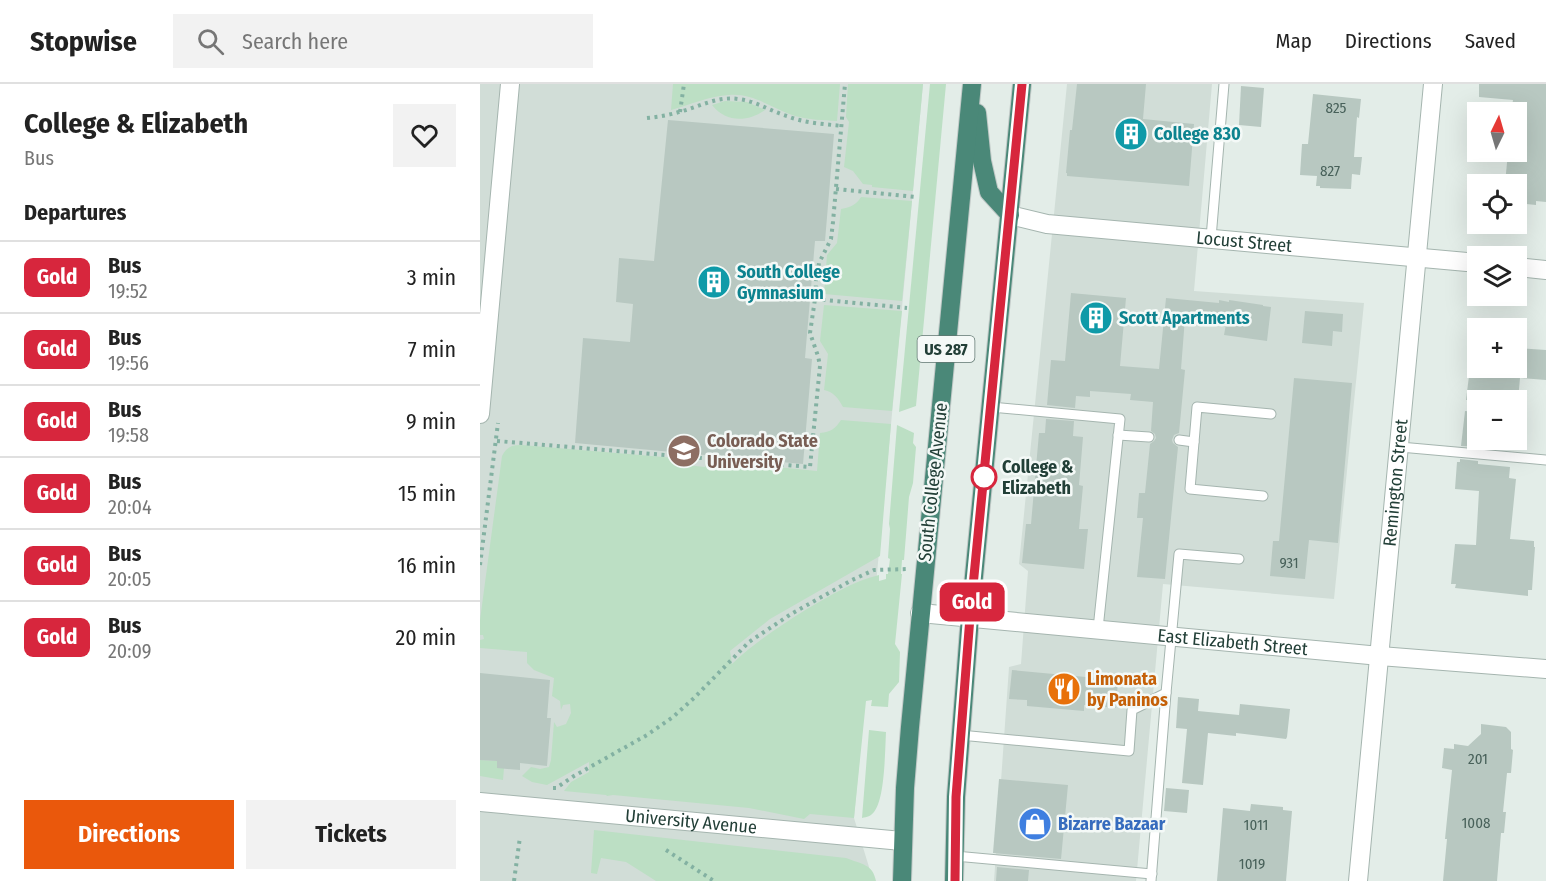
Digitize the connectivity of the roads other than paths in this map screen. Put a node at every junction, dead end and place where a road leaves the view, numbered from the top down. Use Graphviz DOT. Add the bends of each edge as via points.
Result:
graph roads {
  1 [pos="510,84"];
  2 [pos="973,84"];
  3 [pos="1022,84"];
  4 [pos="1224,84"];
  5 [pos="1433,84"];
  6 [pos="1010,216"];
  7 [pos="1211,238"];
  8 [pos="1417,258"];
  9 [pos="1467,262"];
  10 [pos="1527,268"];
  11 [pos="1546,270"];
  12 [pos="991,407"];
  13 [pos="480,414"];
  14 [pos="1271,414"];
  15 [pos="1118,435"];
  16 [pos="1149,437"];
  17 [pos="1179,440"];
  18 [pos="1194,442"];
  19 [pos="1400,447"];
  20 [pos="1546,460"];
  21 [pos="1263,496"];
  22 [pos="1239,559"];
  23 [pos="920,613"];
  24 [pos="970,617"];
  25 [pos="1098,629"];
  26 [pos="1172,636"];
  27 [pos="1380,656"];
  28 [pos="1546,669"];
  29 [pos="1166,693"];
  30 [pos="960,735"];
  31 [pos="480,802"];
  32 [pos="902,841"];
  33 [pos="955,856"];
  34 [pos="1151,877"];
  35 [pos="902,881"];
  36 [pos="954,881"];
  37 [pos="1359,881"];
  1 -- 13 [label="street"];
  2 -- 6 [label="highway" via="989,192"];
  2 -- 23 [label="highway, South College Avenue / US 287"];
  3 -- 6 [label="highway, US 287"];
  4 -- 7 [label="lane"];
  5 -- 8 [label="street, Remington Street"];
  6 -- 7 [label="street, Locust Street" via="1047,224"];
  6 -- 12 [label="highway, US 287"];
  7 -- 8 [label="street, Locust Street"];
  8 -- 9 [label="street, Locust Street"];
  8 -- 19 [label="street, Remington Street"];
  10 -- 11 [label="street"];
  12 -- 15 [label="lane" via="1120,419"];
  12 -- 24 [label="highway, US 287"];
  14 -- 18 [label="lane" via="1197,407"];
  15 -- 16 [label="lane"];
  15 -- 25 [label="lane"];
  17 -- 18 [label="lane"];
  18 -- 21 [label="lane" via="1190,489"];
  19 -- 20 [label="lane"];
  19 -- 27 [label="street, Remington Street"];
  22 -- 26 [label="lane" via="1179,554"];
  23 -- 24 [label="street, East Elizabeth Street"];
  23 -- 32 [label="highway, South College Avenue / US 287"];
  24 -- 25 [label="street, East Elizabeth Street"];
  24 -- 30 [label="highway, US 287"];
  25 -- 26 [label="street, East Elizabeth Street"];
  26 -- 27 [label="street, East Elizabeth Street"];
  26 -- 29 [label="lane"];
  27 -- 28 [label="street, East Elizabeth Street"];
  27 -- 37 [label="street, Remington Street"];
  29 -- 30 [label="lane" via="1132,710 1128,751"];
  29 -- 34 [label="lane"];
  30 -- 33 [label="highway, US 287"];
  31 -- 32 [label="street, University Avenue"];
  32 -- 35 [label="highway, South College Avenue / US 287"];
  33 -- 34 [label="lane"];
  33 -- 36 [label="highway, US 287"];
}
